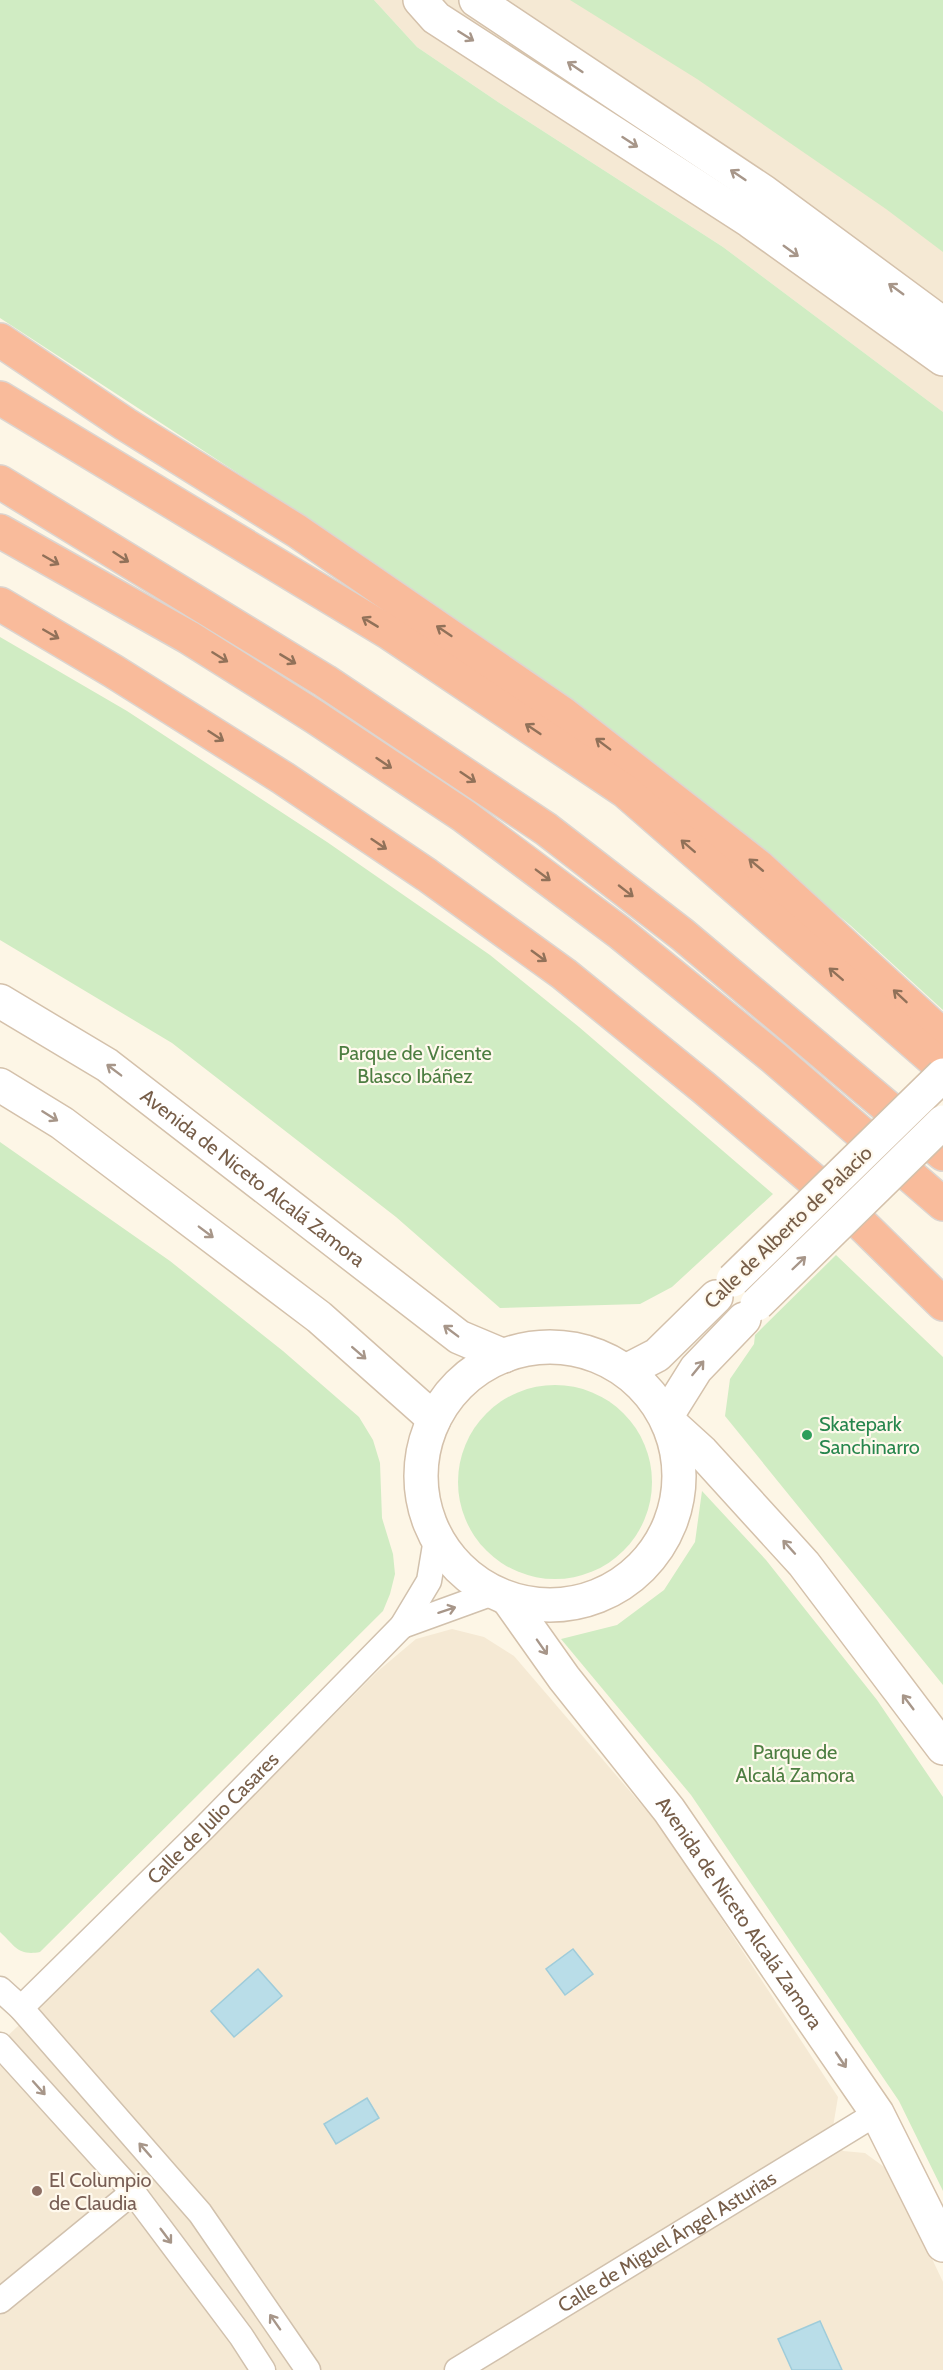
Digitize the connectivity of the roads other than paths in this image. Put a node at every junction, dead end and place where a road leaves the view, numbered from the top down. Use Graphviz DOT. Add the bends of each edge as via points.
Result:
graph roads {
  1 [pos="420,0"];
  2 [pos="476,0"];
  3 [pos="943,324"];
  4 [pos="0,340"];
  5 [pos="943,359"];
  6 [pos="0,398"];
  7 [pos="0,482"];
  8 [pos="0,531"];
  9 [pos="0,604"];
  10 [pos="0,1001"];
  11 [pos="943,1036"];
  12 [pos="943,1068"];
  13 [pos="943,1075"];
  14 [pos="0,1085"];
  15 [pos="943,1122"];
  16 [pos="943,1155"];
  17 [pos="943,1204"];
  18 [pos="943,1304"];
  19 [pos="504,1356"];
  20 [pos="626,1371"];
  21 [pos="434,1419"];
  22 [pos="666,1419"];
  23 [pos="436,1539"];
  24 [pos="500,1596"];
  25 [pos="402,1626"];
  26 [pos="943,1748"];
  27 [pos="0,1989"];
  28 [pos="11,2006"];
  29 [pos="0,2045"];
  30 [pos="877,2113"];
  31 [pos="133,2192"];
  32 [pos="943,2245"];
  33 [pos="0,2301"];
  34 [pos="263,2370"];
  35 [pos="308,2370"];
  36 [pos="458,2370"];
  1 -- 5 [label="street, one-way" via="436,18 750,221"];
  3 -- 2 [label="street, one-way" via="764,192"];
  11 -- 4 [label="highway, one-way" via="758,866 562,713 297,531 125,424"];
  12 -- 6 [label="highway, one-way" via="625,791 388,632"];
  7 -- 16 [label="highway, one-way" via="325,681 546,829 683,935"];
  8 -- 17 [label="highway, one-way" via="188,637 464,816 619,932 773,1057"];
  9 -- 18 [label="highway, one-way" via="113,670 282,778 564,974 839,1202"];
  19 -- 10 [label="street, Avenida de Niceto Alcalá Zamora, one-way" via="459,1337 107,1065"];
  13 -- 20 [label="street, Calle de Alberto de Palacio, bridge" via="657,1355"];
  14 -- 21 [label="street, one-way" via="62,1123 319,1317"];
  22 -- 15 [label="street, Calle de Alberto de Palacio, one-way, bridge" via="696,1369"];
  19 -- 20 [label="street" via="535,1348 567,1348 598,1356"];
  19 -- 21 [label="street" via="467,1378"];
  20 -- 22 [label="street" via="649,1392"];
  21 -- 23 [label="street" via="422,1458 422,1500"];
  22 -- 24 [label="street" via="678,1452 680,1486 673,1519 657,1549 635,1574 606,1593 574,1604 541,1606"];
  26 -- 22 [label="street, one-way" via="804,1564 702,1452"];
  23 -- 24 [label="street" via="460,1570"];
  23 -- 25 [label="street, Calle de Julio Casares" via="429,1581"];
  25 -- 24 [label="street, Calle de Julio Casares, one-way"];
  24 -- 30 [label="street, Avenida de Niceto Alcalá Zamora, one-way" via="669,1810"];
  25 -- 28 [label="street, Calle de Julio Casares" via="204,1828"];
  27 -- 28 [label="street"];
  35 -- 28 [label="street, one-way" via="200,2213"];
  29 -- 31 [label="street, one-way"];
  30 -- 32 [label="street, Avenida de Niceto Alcalá Zamora"];
  30 -- 36 [label="street, Calle de Miguel Ángel Asturias"];
  31 -- 33 [label="street"];
  31 -- 34 [label="street, one-way" via="242,2336"];
}
